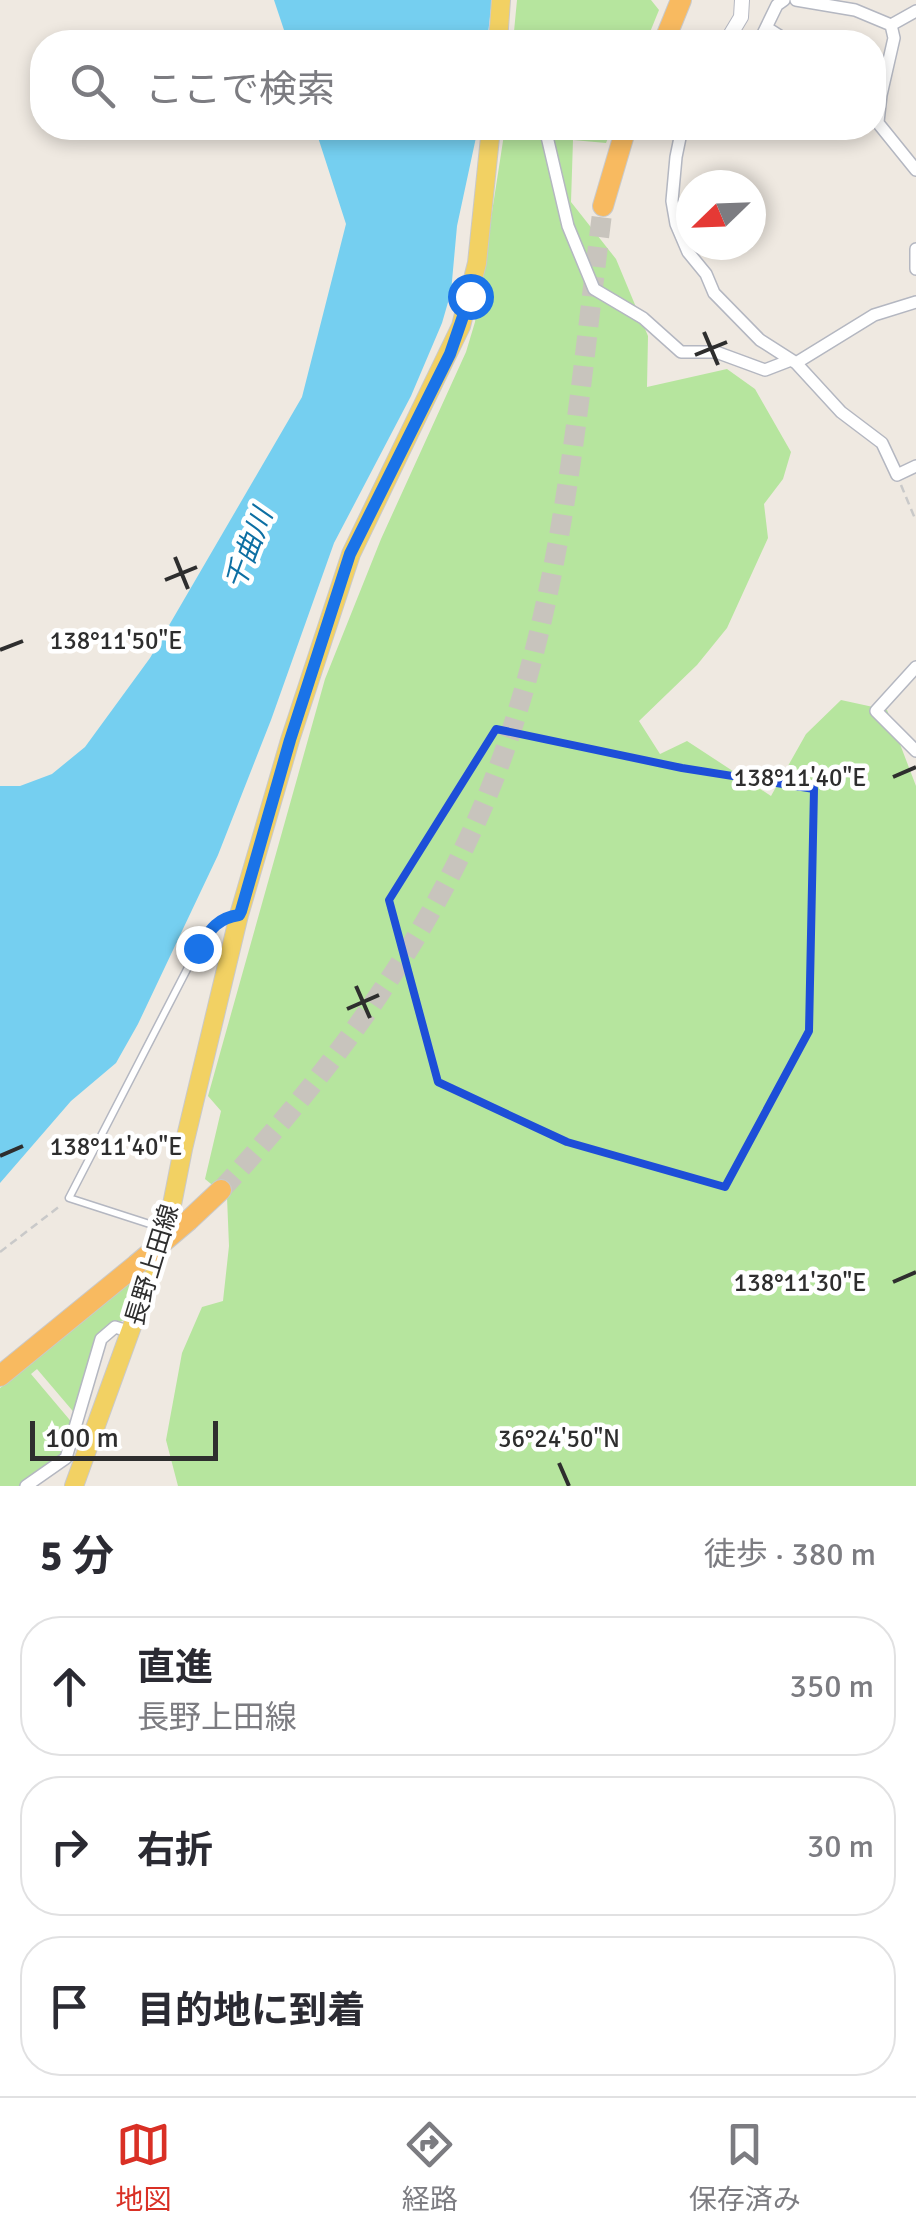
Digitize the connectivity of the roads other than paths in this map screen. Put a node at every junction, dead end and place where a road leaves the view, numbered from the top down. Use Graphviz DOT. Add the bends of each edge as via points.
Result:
graph roads {
  1 [pos="501,0"];
  2 [pos="681,0"];
  3 [pos="742,0"];
  4 [pos="784,0"];
  5 [pos="796,0"];
  6 [pos="916,11"];
  7 [pos="891,25"];
  8 [pos="767,28"];
  9 [pos="499,30"];
  10 [pos="673,30"];
  11 [pos="734,30"];
  12 [pos="770,30"];
  13 [pos="886,71"];
  14 [pos="886,132"];
  15 [pos="491,140"];
  16 [pos="548,140"];
  17 [pos="622,140"];
  18 [pos="680,140"];
  19 [pos="916,170"];
  20 [pos="603,206"];
  21 [pos="916,249"];
  22 [pos="916,270"];
  23 [pos="916,302"];
  24 [pos="793,362"];
  25 [pos="916,466"];
  26 [pos="916,667"];
  27 [pos="916,751"];
  28 [pos="239,915"];
  29 [pos="221,1190"];
  30 [pos="167,1230"];
  31 [pos="132,1332"];
  32 [pos="0,1376"];
  33 [pos="26,1486"];
  34 [pos="74,1486"];
  1 -- 9 [label="main road"];
  2 -- 10 [label="highway"];
  3 -- 11 [label="street"];
  4 -- 8 [label="street"];
  5 -- 7 [label="street" via="855,10"];
  6 -- 7 [label="street"];
  7 -- 13 [label="street"];
  8 -- 12 [label="street"];
  14 -- 19 [label="street"];
  15 -- 28 [label="main road, 長野上田線" via="478,263 461,326 350,554"];
  16 -- 24 [label="street" via="568,226 598,292 687,354 716,352 765,370"];
  17 -- 20 [label="highway"];
  18 -- 24 [label="street" via="672,202 681,238 714,293 760,340"];
  21 -- 22 [label="street"];
  23 -- 24 [label="street" via="874,315"];
  24 -- 25 [label="street" via="882,443 897,475"];
  26 -- 27 [label="street" via="876,712"];
  28 -- 30 [label="main road, 長野上田線"];
  28 -- 30 [label="lane" via="212,926 198,948 69,1198"];
  29 -- 32 [label="highway, bridge"];
  30 -- 31 [label="main road, 長野上田線"];
  31 -- 33 [label="street" via="115,1327 101,1340 66,1458"];
  31 -- 34 [label="main road, 長野上田線"];
}
